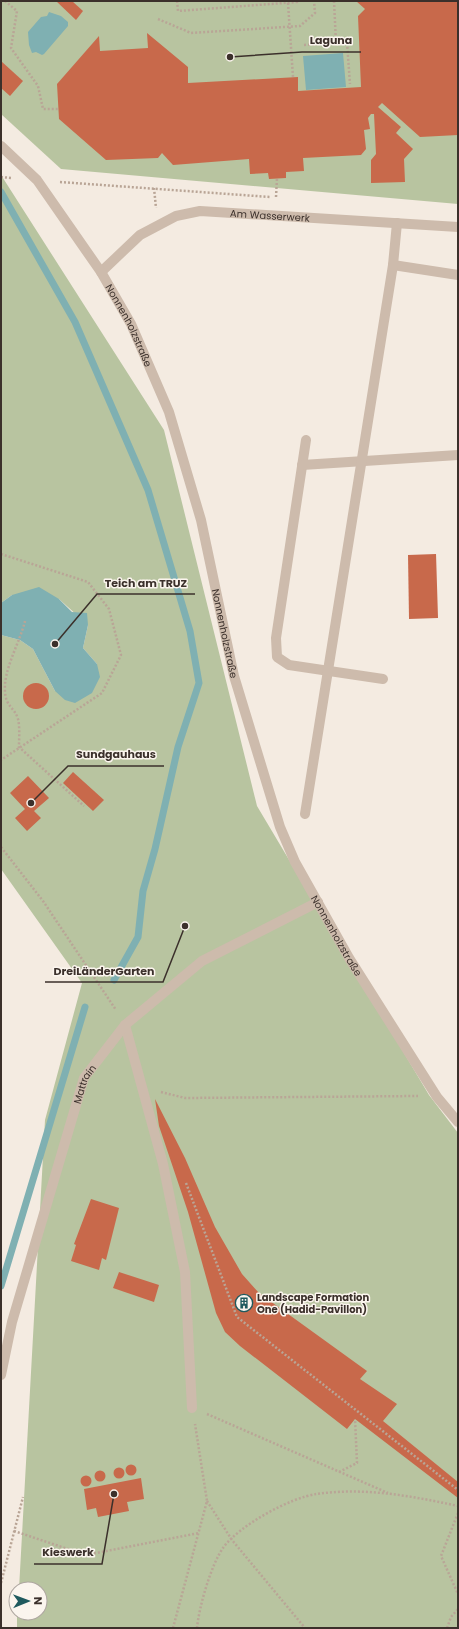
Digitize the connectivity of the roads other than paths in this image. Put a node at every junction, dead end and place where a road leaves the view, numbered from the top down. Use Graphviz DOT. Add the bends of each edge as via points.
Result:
graph roads {
  1 [pos="1,146"];
  2 [pos="397,223"];
  3 [pos="458,227"];
  4 [pos="393,265"];
  5 [pos="101,272"];
  6 [pos="458,276"];
  7 [pos="306,440"];
  8 [pos="458,455"];
  9 [pos="362,462"];
  10 [pos="302,465"];
  11 [pos="328,672"];
  12 [pos="383,679"];
  13 [pos="305,814"];
  14 [pos="318,902"];
  15 [pos="125,1025"];
  16 [pos="458,1122"];
  17 [pos="1,1375"];
  18 [pos="192,1408"];
  1 -- 5 [label="street, Nonnenholzstraße" via="37,180"];
  2 -- 3 [label="street, Am Wasserwerk"];
  2 -- 4 [label="street"];
  2 -- 5 [label="street, Am Wasserwerk" via="200,210 176,216 140,236"];
  4 -- 6 [label="street"];
  4 -- 9 [label="street"];
  5 -- 14 [label="street, Nonnenholzstraße" via="131,324 169,412 201,520 234,676 280,826 295,862"];
  7 -- 10 [label="street"];
  8 -- 9 [label="street"];
  9 -- 10 [label="street"];
  9 -- 11 [label="street"];
  10 -- 11 [label="street" via="276,638 277,657 289,665"];
  11 -- 12 [label="street"];
  11 -- 13 [label="street"];
  14 -- 15 [label="street, Mattrain" via="202,961"];
  14 -- 16 [label="street, Nonnenholzstraße" via="349,958 437,1097"];
  15 -- 17 [label="street, Mattrain" via="84,1078 12,1322"];
  15 -- 18 [label="street" via="163,1164 185,1272"];
}
